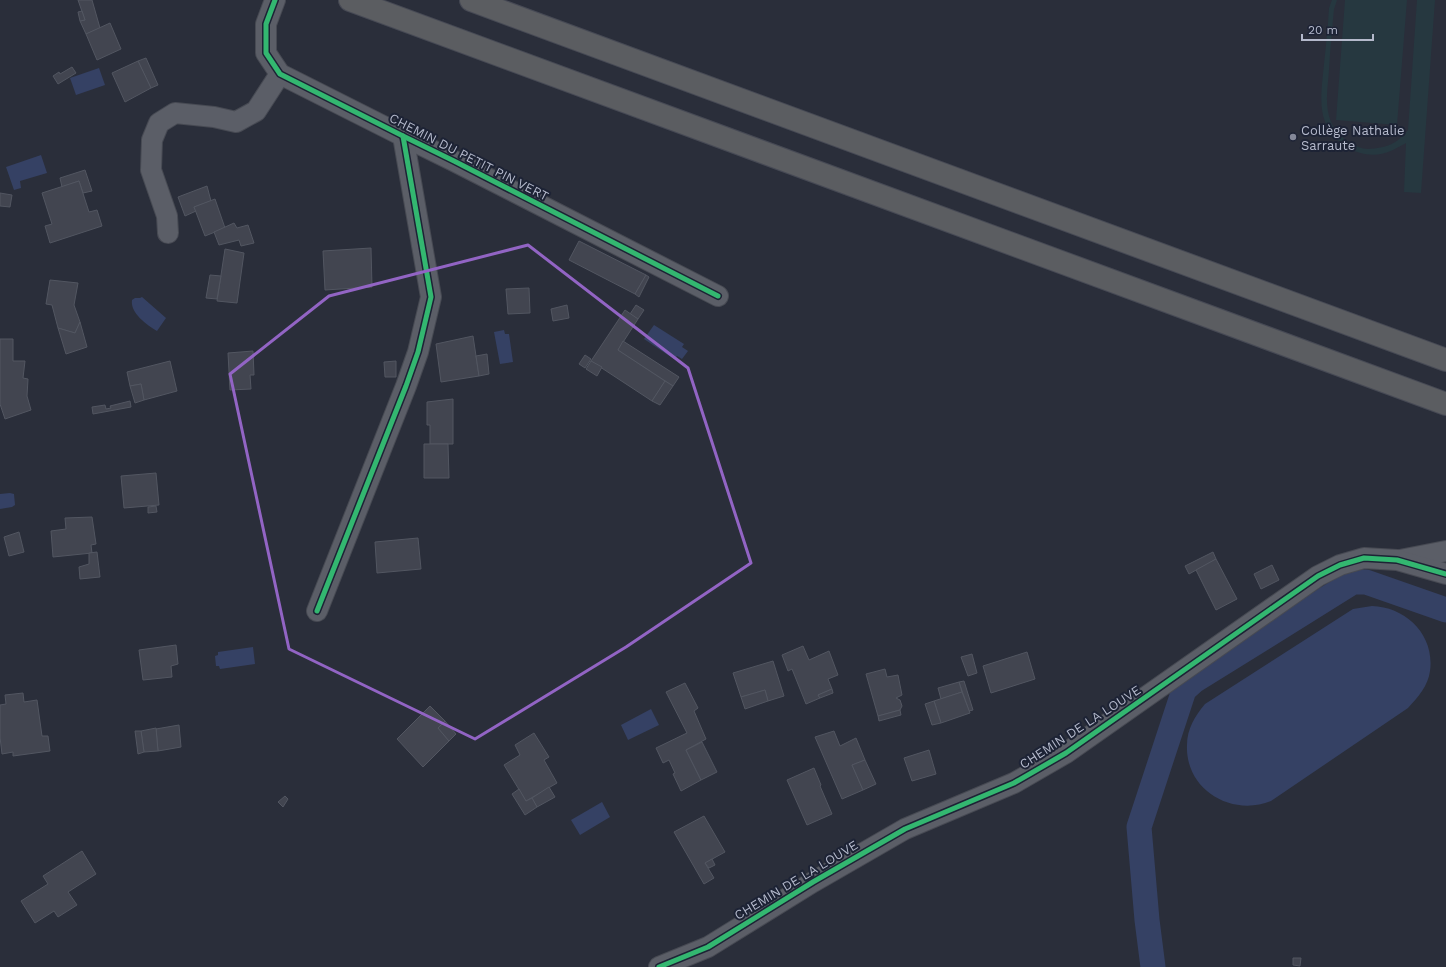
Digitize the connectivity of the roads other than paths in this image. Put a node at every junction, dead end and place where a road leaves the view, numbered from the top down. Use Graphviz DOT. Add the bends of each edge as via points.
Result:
graph roads {
  1 [pos="275,0"];
  2 [pos="350,0"];
  3 [pos="471,0"];
  4 [pos="280,74"];
  5 [pos="403,136"];
  6 [pos="168,233"];
  7 [pos="718,296"];
  8 [pos="1446,360"];
  9 [pos="1446,404"];
  10 [pos="1446,550"];
  11 [pos="1397,560"];
  12 [pos="1446,574"];
  13 [pos="317,611"];
  14 [pos="659,967"];
  1 -- 4 [label="street, CHEMIN DU PETIT PIN VERT" via="266,24 266,53"];
  2 -- 9 [label="highway"];
  3 -- 8 [label="highway"];
  4 -- 5 [label="street, CHEMIN DU PETIT PIN VERT"];
  4 -- 6 [label="street" via="256,111 236,122 175,113 159,123 152,140 151,170 167,216"];
  5 -- 7 [label="street, CHEMIN DU PETIT PIN VERT"];
  5 -- 13 [label="street" via="431,297 418,352 406,386"];
  10 -- 11 [label="street, CHEMIN DE LA LOUVE"];
  11 -- 12 [label="street, CHEMIN DE LA LOUVE"];
  11 -- 14 [label="street, CHEMIN DE LA LOUVE" via="1364,558 1340,565 1318,576 1066,753 1014,783 904,829 708,946"];
}
